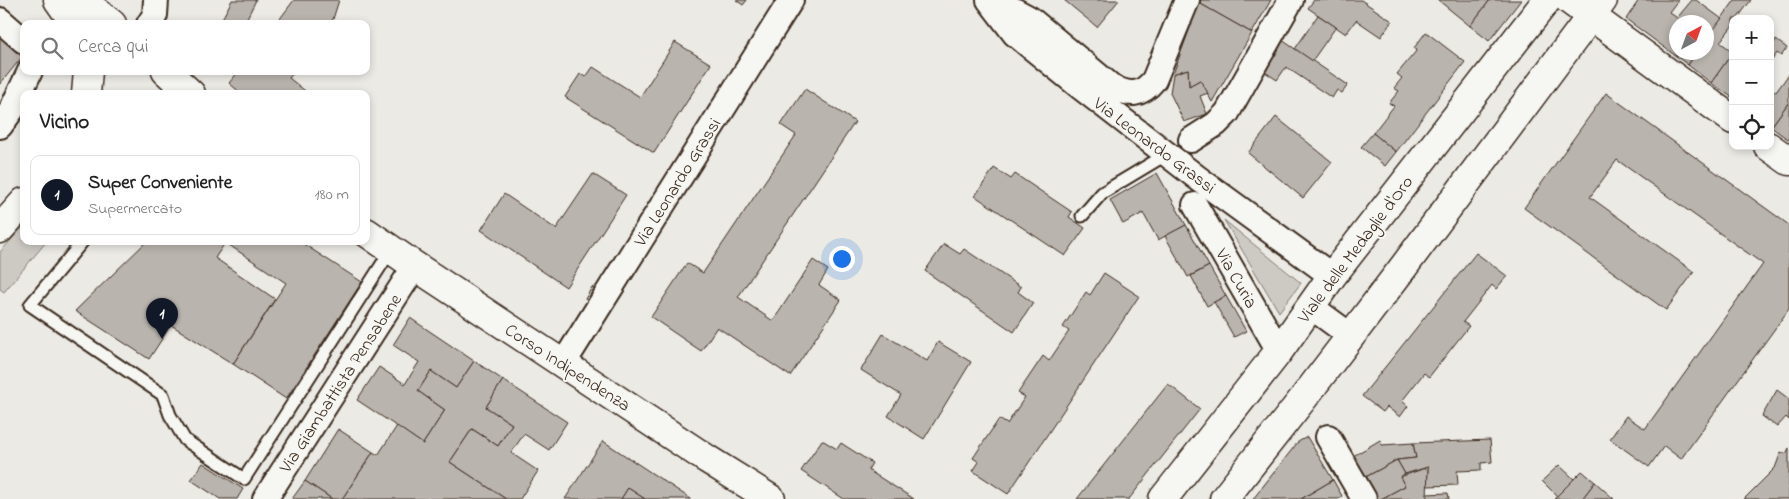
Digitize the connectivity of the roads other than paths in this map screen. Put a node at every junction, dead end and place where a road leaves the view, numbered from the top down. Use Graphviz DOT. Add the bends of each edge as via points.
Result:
graph roads {
  1 [pos="58,0"];
  2 [pos="82,0"];
  3 [pos="156,0"];
  4 [pos="791,0"];
  5 [pos="989,0"];
  6 [pos="995,0"];
  7 [pos="1187,0"];
  8 [pos="1291,0"];
  9 [pos="1547,0"];
  10 [pos="1569,0"];
  11 [pos="1597,8"];
  12 [pos="0,20"];
  13 [pos="72,20"];
  14 [pos="107,20"];
  15 [pos="152,20"];
  16 [pos="20,37"];
  17 [pos="28,75"];
  18 [pos="88,75"];
  19 [pos="170,75"];
  20 [pos="21,90"];
  21 [pos="86,90"];
  22 [pos="187,90"];
  23 [pos="20,92"];
  24 [pos="1729,117"];
  25 [pos="0,126"];
  26 [pos="1191,140"];
  27 [pos="1774,150"];
  28 [pos="1167,154"];
  29 [pos="1789,161"];
  30 [pos="1195,205"];
  31 [pos="20,206"];
  32 [pos="1082,216"];
  33 [pos="0,229"];
  34 [pos="370,235"];
  35 [pos="80,245"];
  36 [pos="391,250"];
  37 [pos="415,266"];
  38 [pos="1332,276"];
  39 [pos="1310,306"];
  40 [pos="1351,336"];
  41 [pos="1279,350"];
  42 [pos="563,364"];
  43 [pos="1328,437"];
  44 [pos="264,499"];
  45 [pos="771,499"];
  46 [pos="1163,499"];
  47 [pos="1224,499"];
  48 [pos="1364,499"];
  1 -- 13 [label="main road"];
  2 -- 14 [label="main road"];
  3 -- 15 [label="street"];
  4 -- 42 [label="street, Via Leonardo Grassi"];
  5 -- 28 [label="street, Via Leonardo Grassi" via="1015,34"];
  6 -- 7 [label="street" via="1029,18 1116,89 1133,93 1148,88 1154,80"];
  8 -- 26 [label="street" via="1227,113"];
  9 -- 38 [label="main road, Viale delle Medaglie d'Oro"];
  10 -- 11 [label="main road"];
  11 -- 24 [label="main road"];
  11 -- 40 [label="main road"];
  12 -- 16 [label="street"];
  17 -- 20 [label="street"];
  18 -- 21 [label="main road"];
  19 -- 22 [label="main road"];
  23 -- 25 [label="street"];
  27 -- 29 [label="main road"];
  28 -- 32 [label="lane" via="1102,193"];
  28 -- 38 [label="street, Via Leonardo Grassi"];
  30 -- 41 [label="street, Via Curia"];
  31 -- 33 [label="main road"];
  34 -- 36 [label="main road, Corso Indipendenza"];
  35 -- 36 [label="lane" via="30,305 163,395 186,440 244,479"];
  36 -- 37 [label="main road, Corso Indipendenza"];
  37 -- 42 [label="main road, Corso Indipendenza"];
  37 -- 44 [label="street, Via Giambattista Pensabene"];
  38 -- 39 [label="main road, Viale delle Medaglie d'Oro"];
  39 -- 40 [label="street"];
  39 -- 41 [label="main road, Viale delle Medaglie d'Oro"];
  40 -- 47 [label="main road"];
  41 -- 46 [label="main road, Viale delle Medaglie d'Oro"];
  42 -- 45 [label="main road, Corso Indipendenza"];
  43 -- 48 [label="street"];
}
